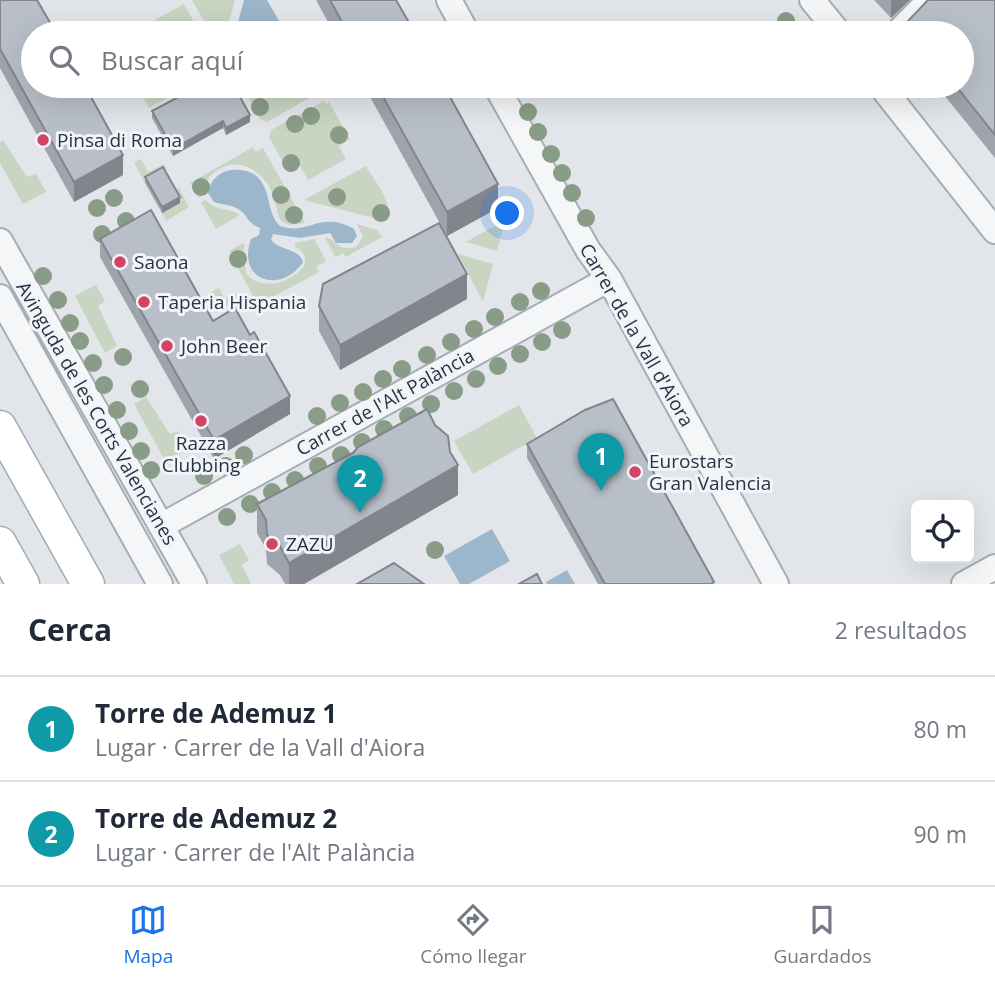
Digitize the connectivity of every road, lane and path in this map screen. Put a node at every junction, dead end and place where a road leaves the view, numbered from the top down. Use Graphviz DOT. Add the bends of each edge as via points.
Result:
graph roads {
  1 [pos="449,0"];
  2 [pos="813,0"];
  3 [pos="930,0"];
  4 [pos="460,21"];
  5 [pos="830,21"];
  6 [pos="910,21"];
  7 [pos="503,98"];
  8 [pos="890,98"];
  9 [pos="995,231"];
  10 [pos="0,241"];
  11 [pos="608,279"];
  12 [pos="0,298"];
  13 [pos="0,427"];
  14 [pos="161,526"];
  15 [pos="0,543"];
  16 [pos="995,567"];
  17 [pos="23,584"];
  18 [pos="88,584"];
  19 [pos="160,584"];
  20 [pos="194,584"];
  21 [pos="776,584"];
  22 [pos="964,584"];
  1 -- 4 [label="street"];
  2 -- 5 [label="street"];
  3 -- 6 [label="street"];
  7 -- 11 [label="street, Carrer de la Vall d'Aiora"];
  8 -- 9 [label="street"];
  10 -- 14 [label="street, Avinguda de les Corts Valencianes"];
  11 -- 14 [label="street, Carrer de l'Alt Palància"];
  11 -- 21 [label="street, Carrer de la Vall d'Aiora"];
  12 -- 19 [label="street"];
  13 -- 18 [label="main road"];
  14 -- 20 [label="street, Avinguda de les Corts Valencianes"];
  15 -- 17 [label="main road"];
  16 -- 22 [label="street"];
}
